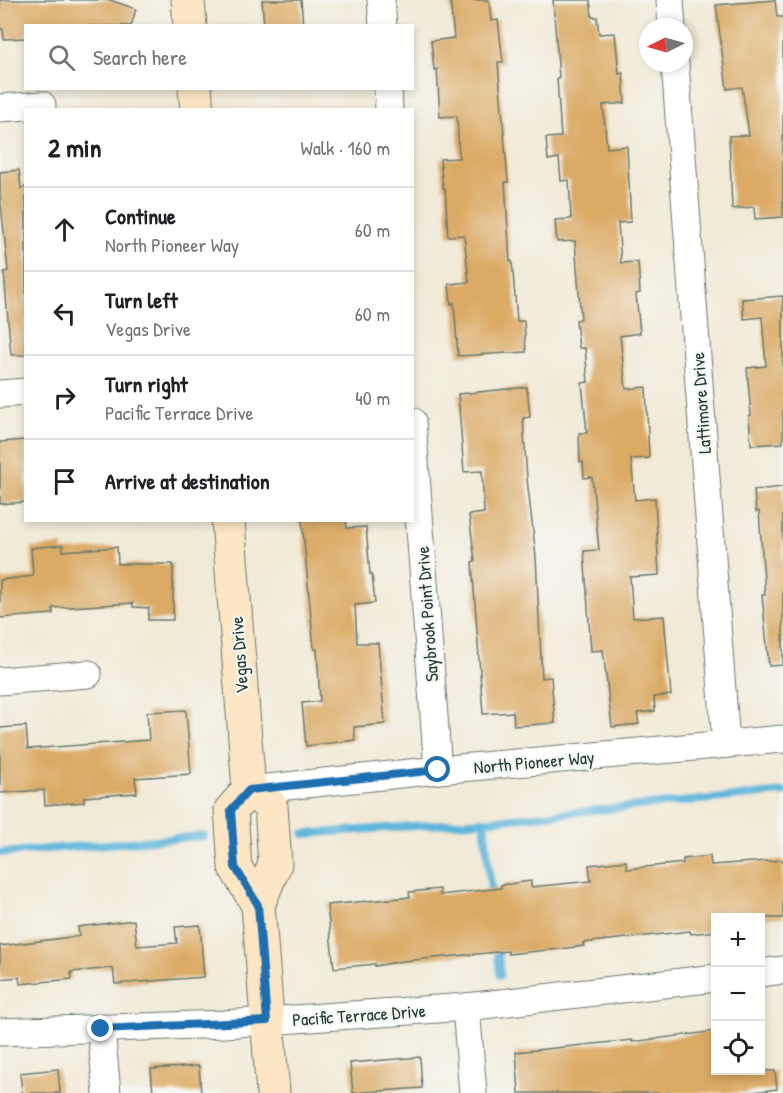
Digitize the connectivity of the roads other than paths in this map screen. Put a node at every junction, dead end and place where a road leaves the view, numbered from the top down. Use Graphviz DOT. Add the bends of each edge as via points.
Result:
graph roads {
  1 [pos="188,0"];
  2 [pos="381,0"];
  3 [pos="670,0"];
  4 [pos="671,18"];
  5 [pos="190,24"];
  6 [pos="383,24"];
  7 [pos="676,72"];
  8 [pos="195,90"];
  9 [pos="388,90"];
  10 [pos="42,105"];
  11 [pos="0,108"];
  12 [pos="196,108"];
  13 [pos="389,108"];
  14 [pos="24,392"];
  15 [pos="0,394"];
  16 [pos="414,448"];
  17 [pos="228,522"];
  18 [pos="88,674"];
  19 [pos="0,681"];
  20 [pos="783,740"];
  21 [pos="726,744"];
  22 [pos="438,770"];
  23 [pos="249,790"];
  24 [pos="783,970"];
  25 [pos="765,972"];
  26 [pos="711,979"];
  27 [pos="466,1007"];
  28 [pos="267,1021"];
  29 [pos="101,1029"];
  30 [pos="0,1032"];
  31 [pos="107,1093"];
  32 [pos="273,1093"];
  33 [pos="473,1093"];
  1 -- 5 [label="main road"];
  2 -- 6 [label="street"];
  3 -- 4 [label="street"];
  7 -- 21 [label="street, Lattimore Drive"];
  8 -- 12 [label="main road"];
  9 -- 13 [label="street"];
  10 -- 11 [label="street"];
  14 -- 15 [label="street"];
  16 -- 22 [label="street, Saybrook Point Drive"];
  17 -- 23 [label="main road, Vegas Drive"];
  18 -- 19 [label="street"];
  20 -- 21 [label="street, North Pioneer Way"];
  21 -- 22 [label="street, North Pioneer Way"];
  22 -- 23 [label="street, North Pioneer Way"];
  23 -- 28 [label="main road" via="231,810 234,857 235,867 258,905"];
  24 -- 25 [label="street"];
  26 -- 27 [label="street, Pacific Terrace Drive"];
  27 -- 28 [label="street, Pacific Terrace Drive"];
  27 -- 33 [label="street"];
  28 -- 29 [label="street, Pacific Terrace Drive"];
  28 -- 32 [label="main road"];
  29 -- 30 [label="street, Pacific Terrace Drive"];
  29 -- 31 [label="street"];
}
